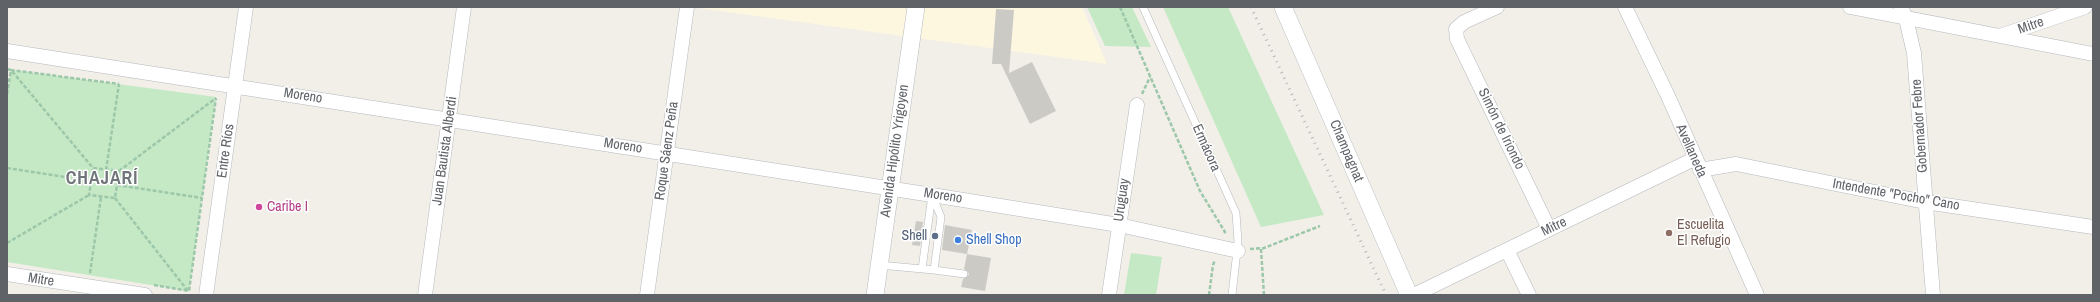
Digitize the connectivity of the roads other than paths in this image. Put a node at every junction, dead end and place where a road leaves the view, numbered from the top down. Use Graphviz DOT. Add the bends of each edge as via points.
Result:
graph roads {
  1 [pos="246,7"];
  2 [pos="464,7"];
  3 [pos="687,7"];
  4 [pos="916,7"];
  5 [pos="1143,7"];
  6 [pos="1283,7"];
  7 [pos="1497,7"];
  8 [pos="1625,7"];
  9 [pos="1850,7"];
  10 [pos="2085,7"];
  11 [pos="1904,13"];
  12 [pos="2000,36"];
  13 [pos="7,51"];
  14 [pos="2093,54"];
  15 [pos="235,86"];
  16 [pos="1136,105"];
  17 [pos="449,119"];
  18 [pos="667,153"];
  19 [pos="1697,164"];
  20 [pos="890,188"];
  21 [pos="932,195"];
  22 [pos="1925,202"];
  23 [pos="1119,225"];
  24 [pos="2093,226"];
  25 [pos="1549,229"];
  26 [pos="1238,246"];
  27 [pos="1507,250"];
  28 [pos="879,265"];
  29 [pos="922,269"];
  30 [pos="934,270"];
  31 [pos="7,274"];
  32 [pos="964,274"];
  33 [pos="148,290"];
  34 [pos="206,295"];
  35 [pos="425,295"];
  36 [pos="647,295"];
  37 [pos="874,295"];
  38 [pos="1109,295"];
  39 [pos="1232,295"];
  40 [pos="1409,295"];
  41 [pos="1414,295"];
  42 [pos="1529,295"];
  43 [pos="1757,295"];
  44 [pos="1932,295"];
  1 -- 15 [label="street, Entre Ríos"];
  2 -- 17 [label="street, Juan Bautista Alberdi"];
  3 -- 18 [label="street, Roque Sáenz Peña"];
  4 -- 20 [label="street, Avenida Hipólito Yrigoyen"];
  5 -- 26 [label="lane, Ermácora" via="1236,213"];
  6 -- 40 [label="street, Champagnat"];
  7 -- 25 [label="street, Simón de Iriondo" via="1464,22 1456,29 1457,40"];
  8 -- 19 [label="street, Avellaneda"];
  9 -- 11 [label="street"];
  10 -- 12 [label="street, Mitre"];
  11 -- 12 [label="street"];
  11 -- 22 [label="street, Gobernador Febre" via="1914,53"];
  12 -- 14 [label="street"];
  13 -- 15 [label="street, Moreno"];
  15 -- 17 [label="street, Moreno"];
  15 -- 34 [label="street, Entre Ríos"];
  16 -- 23 [label="street, Uruguay"];
  17 -- 18 [label="street, Moreno"];
  17 -- 35 [label="street, Juan Bautista Alberdi"];
  18 -- 20 [label="street, Moreno"];
  18 -- 36 [label="street, Roque Sáenz Peña"];
  19 -- 22 [label="street, Intendente \"Pocho\" Cano" via="1736,164"];
  19 -- 25 [label="street, Mitre"];
  19 -- 43 [label="street, Avellaneda"];
  20 -- 21 [label="street, Moreno"];
  20 -- 28 [label="street, Avenida Hipólito Yrigoyen"];
  21 -- 23 [label="street, Moreno"];
  21 -- 29 [label="lane"];
  21 -- 30 [label="lane" via="942,217"];
  22 -- 24 [label="street, Intendente \"Pocho\" Cano"];
  22 -- 44 [label="street, Gobernador Febre"];
  23 -- 26 [label="street, Moreno" via="1222,248"];
  23 -- 38 [label="street, Uruguay"];
  25 -- 27 [label="street, Mitre"];
  26 -- 39 [label="lane, Ermácora"];
  27 -- 41 [label="street, Mitre"];
  27 -- 42 [label="street"];
  28 -- 29 [label="lane"];
  28 -- 37 [label="street, Avenida Hipólito Yrigoyen"];
  29 -- 30 [label="lane"];
  30 -- 32 [label="lane"];
  31 -- 33 [label="street, Mitre"];
}
